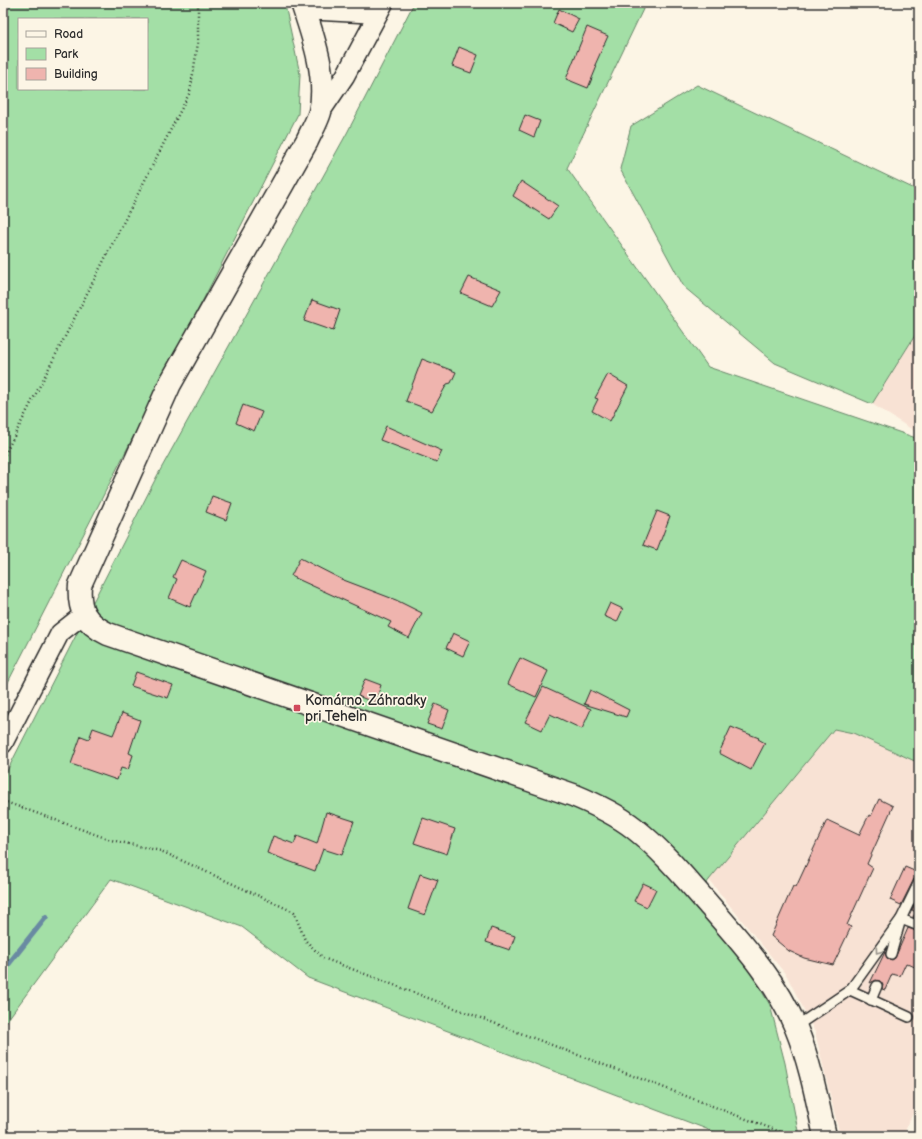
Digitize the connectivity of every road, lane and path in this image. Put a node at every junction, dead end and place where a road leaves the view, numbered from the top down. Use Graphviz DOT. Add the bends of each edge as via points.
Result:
graph roads {
  1 [pos="198,3"];
  2 [pos="303,7"];
  3 [pos="381,8"];
  4 [pos="320,112"];
  5 [pos="3,458"];
  6 [pos="84,614"];
  7 [pos="3,744"];
  8 [pos="3,802"];
  9 [pos="919,882"];
  10 [pos="901,919"];
  11 [pos="919,926"];
  12 [pos="891,954"];
  13 [pos="877,986"];
  14 [pos="850,990"];
  15 [pos="871,1000"];
  16 [pos="909,1017"];
  17 [pos="796,1027"];
  18 [pos="791,1136"];
  19 [pos="825,1136"];
  1 -- 5 [label="path" via="198,42 190,92"];
  2 -- 3 [label="street"];
  2 -- 4 [label="street" via="320,62"];
  3 -- 4 [label="street" via="346,76"];
  4 -- 6 [label="street" via="307,141 170,384 82,580 79,596"];
  6 -- 7 [label="street" via="60,633"];
  6 -- 17 [label="street" via="96,628 108,634 573,795 617,816 651,842 745,946 774,987"];
  8 -- 18 [label="path" via="111,840 161,851 294,912 305,940 324,958"];
  9 -- 10 [label="lane"];
  10 -- 11 [label="lane"];
  10 -- 12 [label="lane"];
  10 -- 14 [label="lane, one-way"];
  13 -- 15 [label="lane"];
  14 -- 15 [label="lane"];
  14 -- 17 [label="lane"];
  15 -- 16 [label="lane"];
  17 -- 19 [label="street" via="806,1054"];
}
